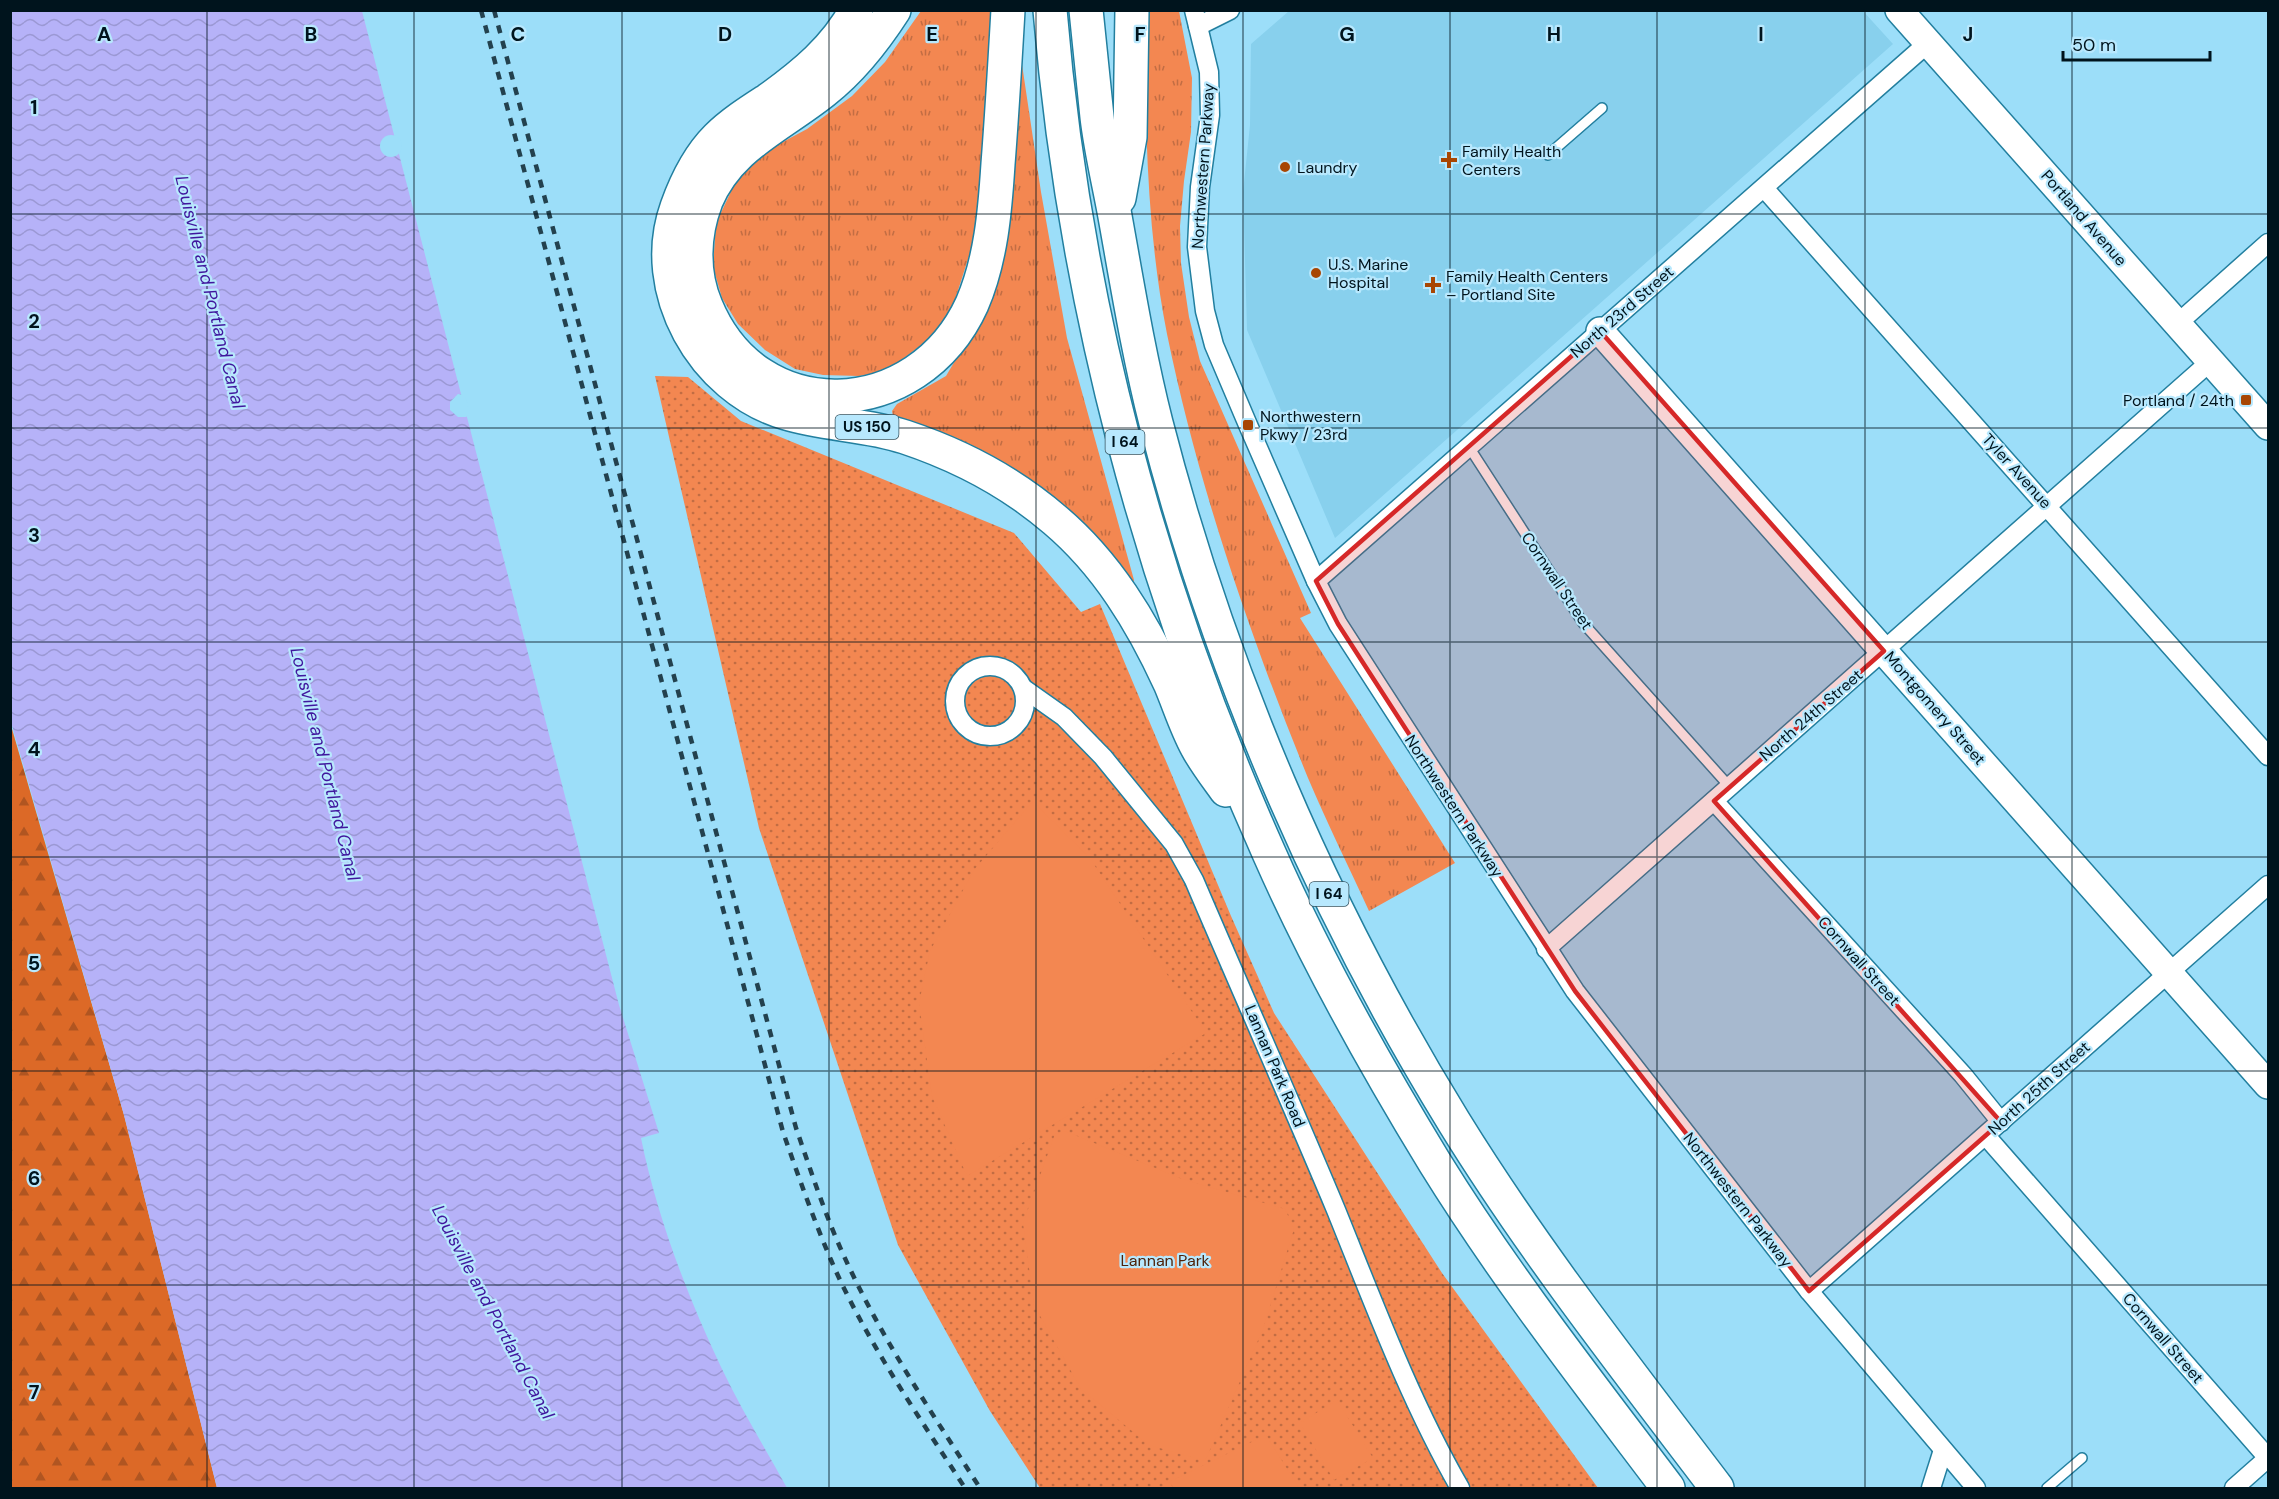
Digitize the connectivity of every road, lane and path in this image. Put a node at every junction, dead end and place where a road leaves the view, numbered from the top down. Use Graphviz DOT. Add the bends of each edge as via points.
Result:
graph roads {
  1 [pos="856,10"];
  2 [pos="894,10"];
  3 [pos="1008,10"];
  4 [pos="1050,10"];
  5 [pos="1086,10"];
  6 [pos="1132,10"];
  7 [pos="1230,10"];
  8 [pos="1899,10"];
  9 [pos="1196,18"];
  10 [pos="1928,43"];
  11 [pos="1602,108"];
  12 [pos="1548,155"];
  13 [pos="1764,188"];
  14 [pos="1115,218"];
  15 [pos="2268,243"];
  16 [pos="2177,324"];
  17 [pos="1600,331"];
  18 [pos="2211,361"];
  19 [pos="2268,426"];
  20 [pos="1469,447"];
  21 [pos="2048,506"];
  22 [pos="1316,581"];
  23 [pos="1884,651"];
  24 [pos="1023,688"];
  25 [pos="2268,756"];
  26 [pos="1730,786"];
  27 [pos="1714,801"];
  28 [pos="1269,855"];
  29 [pos="2268,885"];
  30 [pos="1546,949"];
  31 [pos="2169,973"];
  32 [pos="2268,1086"];
  33 [pos="2001,1122"];
  34 [pos="1986,1136"];
  35 [pos="1809,1291"];
  36 [pos="1943,1450"];
  37 [pos="2082,1458"];
  38 [pos="2268,1458"];
  39 [pos="1460,1488"];
  40 [pos="1668,1488"];
  41 [pos="1717,1488"];
  42 [pos="1931,1488"];
  43 [pos="1976,1488"];
  44 [pos="2047,1488"];
  45 [pos="2234,1488"];
  1 -- 28 [label="highway, US 150" via="838,39 811,67 716,139 689,178 676,209 669,248 674,291 683,320 708,362 746,396 784,413 882,430 940,450 997,478 1056,521 1091,556 1125,600 1154,650 1197,747"];
  2 -- 3 [label="highway" via="842,76 730,161 717,179 700,221 695,256 697,277 716,328 746,363 778,383 808,394 865,393 908,378 950,340 970,307 984,269 993,220"];
  4 -- 28 [label="highway, I 64" via="1065,150 1086,278 1110,385 1160,566 1202,691"];
  5 -- 14 [label="highway, I 64" via="1097,119"];
  6 -- 14 [label="highway" via="1130,137"];
  7 -- 9 [label="street"];
  8 -- 10 [label="street, Portland Avenue"];
  9 -- 22 [label="street, Northwestern Parkway" via="1210,83 1197,247 1205,311 1214,345"];
  10 -- 13 [label="street, North 23rd Street"];
  10 -- 16 [label="street, Portland Avenue"];
  11 -- 12 [label="lane"];
  13 -- 17 [label="street, North 23rd Street"];
  13 -- 21 [label="street, Tyler Avenue"];
  14 -- 41 [label="highway, I 64" via="1156,421 1212,611 1278,780 1329,894 1392,1015 1473,1151 1537,1248"];
  15 -- 16 [label="street"];
  16 -- 18 [label="street, Portland Avenue"];
  17 -- 20 [label="street, North 23rd Street"];
  17 -- 23 [label="street, Montgomery Street"];
  18 -- 19 [label="street, Portland Avenue"];
  18 -- 21 [label="street, North 24th Street"];
  20 -- 22 [label="street, North 23rd Street"];
  20 -- 26 [label="lane, Cornwall Street" via="1583,623"];
  21 -- 23 [label="street, North 24th Street"];
  21 -- 25 [label="street, Tyler Avenue"];
  22 -- 30 [label="street, Northwestern Parkway" via="1338,624"];
  23 -- 26 [label="street, North 24th Street"];
  23 -- 31 [label="street, Montgomery Street"];
  24 -- 39 [label="street, Lannan Park Road" via="1064,717 1103,757 1174,844 1194,880 1391,1343"];
  26 -- 27 [label="street, North 24th Street"];
  27 -- 30 [label="street, North 24th Street"];
  27 -- 33 [label="street, Cornwall Street"];
  28 -- 40 [label="highway, I 64" via="1347,1013 1437,1166 1530,1304"];
  29 -- 31 [label="street, North 25th Street"];
  30 -- 35 [label="street, Northwestern Parkway"];
  31 -- 32 [label="street, Montgomery Street"];
  31 -- 33 [label="street, North 25th Street"];
  33 -- 34 [label="street, North 25th Street"];
  34 -- 35 [label="street, North 25th Street"];
  34 -- 38 [label="street, Cornwall Street"];
  35 -- 36 [label="street, Northwestern Parkway"];
  36 -- 42 [label="street"];
  36 -- 43 [label="street, Northwestern Parkway"];
  37 -- 44 [label="lane"];
  38 -- 45 [label="street"];
}
